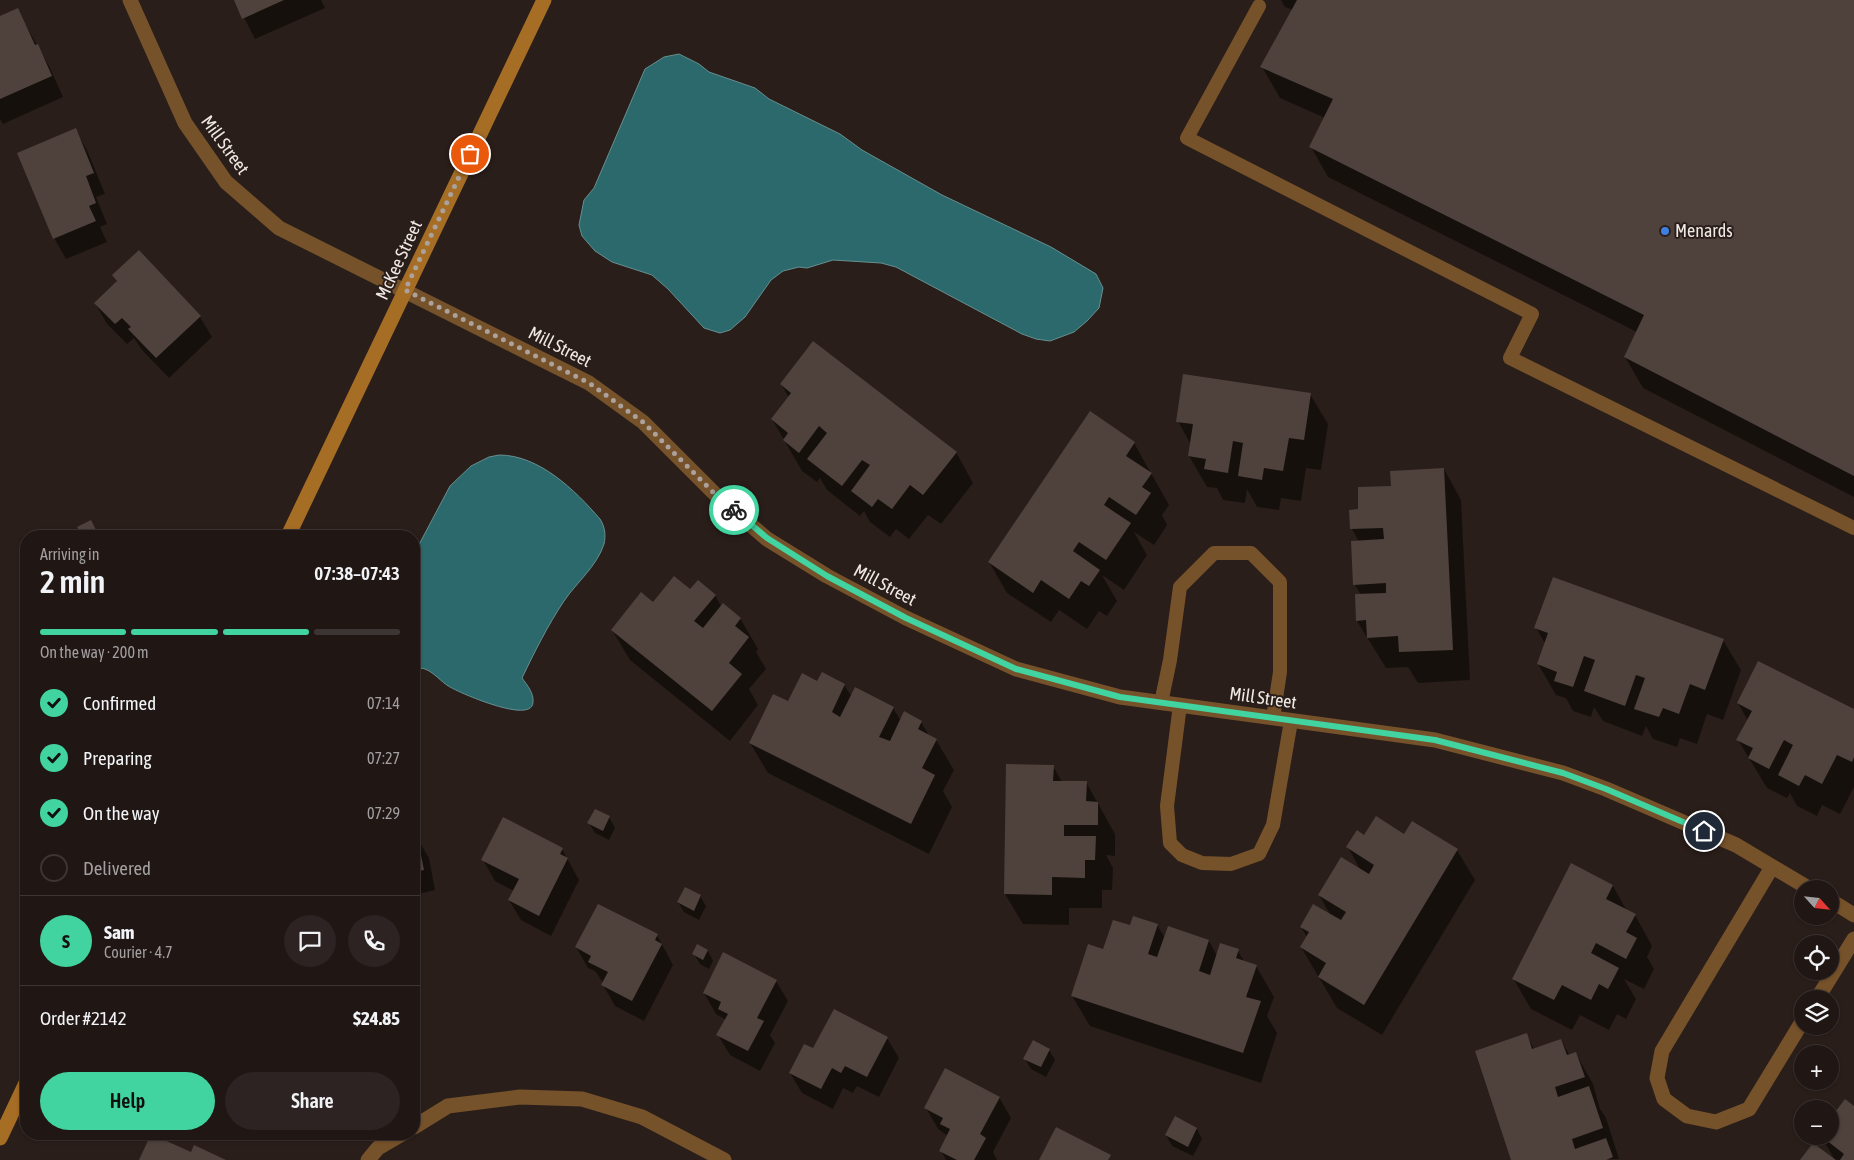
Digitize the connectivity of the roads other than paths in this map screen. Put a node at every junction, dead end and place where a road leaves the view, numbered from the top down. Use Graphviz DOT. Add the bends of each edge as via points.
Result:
graph roads {
  1 [pos="130,0"];
  2 [pos="544,0"];
  3 [pos="1259,6"];
  4 [pos="405,290"];
  5 [pos="1854,528"];
  6 [pos="291,530"];
  7 [pos="1161,703"];
  8 [pos="1180,705"];
  9 [pos="1273,718"];
  10 [pos="1291,721"];
  11 [pos="1772,867"];
  12 [pos="1794,880"];
  13 [pos="1839,906"];
  14 [pos="1854,915"];
  15 [pos="1854,939"];
  16 [pos="1823,990"];
  17 [pos="1794,1035"];
  18 [pos="20,1096"];
  19 [pos="420,1123"];
  20 [pos="0,1138"];
  21 [pos="392,1140"];
  22 [pos="368,1160"];
  23 [pos="724,1160"];
  1 -- 4 [label="street, Mill Street" via="185,123 226,182 279,228"];
  2 -- 4 [label="street, McKee Street"];
  3 -- 5 [label="lane" via="1187,138 1532,314 1510,358"];
  4 -- 6 [label="street, McKee Street"];
  4 -- 7 [label="street, Mill Street" via="589,383 643,422 716,495 767,538 827,576 906,618 1016,669 1120,697"];
  7 -- 8 [label="street, Mill Street"];
  7 -- 9 [label="lane" via="1180,587 1214,553 1251,553 1280,582 1280,672"];
  8 -- 9 [label="street, Mill Street"];
  8 -- 10 [label="lane" via="1167,806 1170,843 1182,855 1202,862 1231,864 1258,854 1273,825"];
  9 -- 10 [label="street, Mill Street"];
  10 -- 11 [label="street, Mill Street" via="1435,740 1563,773 1736,845"];
  11 -- 12 [label="street, Mill Street"];
  11 -- 17 [label="street" via="1662,1051 1657,1078 1664,1100 1687,1116 1716,1122 1749,1109"];
  13 -- 14 [label="street"];
  15 -- 16 [label="street"];
  18 -- 20 [label="street"];
  19 -- 23 [label="street" via="448,1106 520,1097 582,1099 642,1117"];
  21 -- 22 [label="street" via="378,1148"];
}
